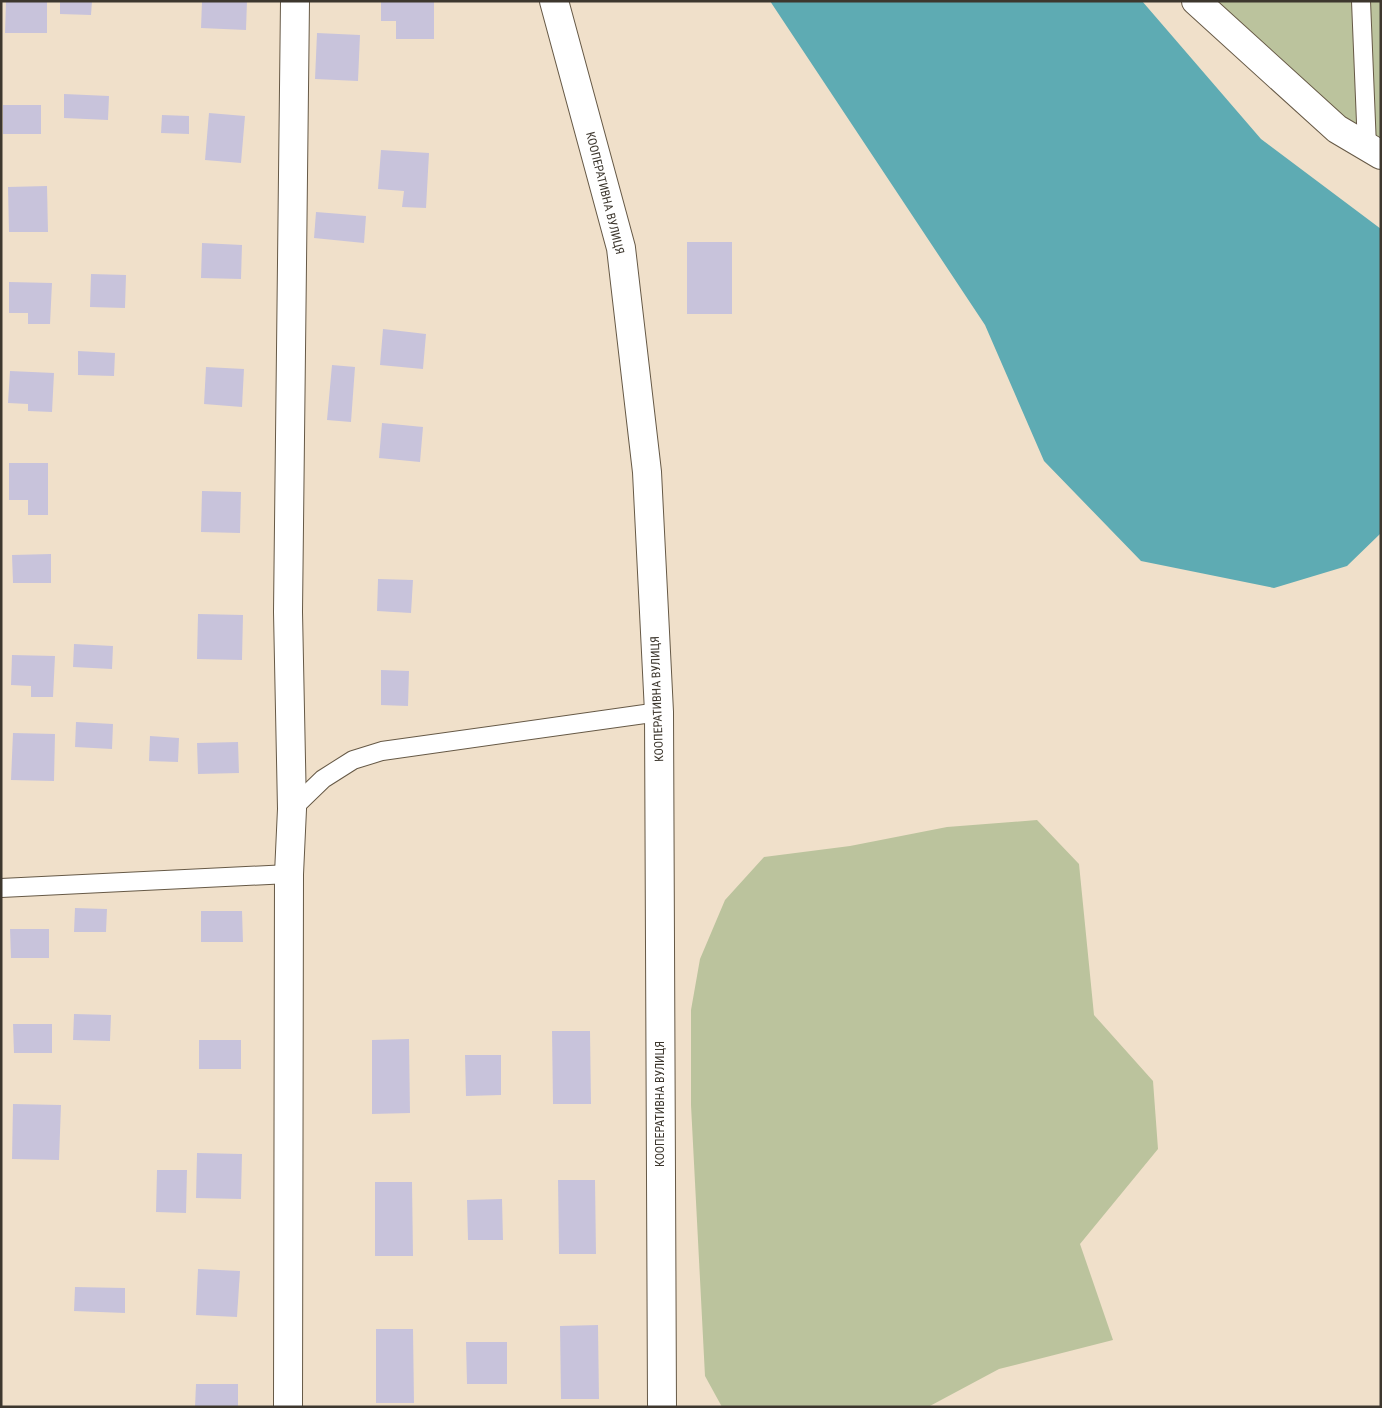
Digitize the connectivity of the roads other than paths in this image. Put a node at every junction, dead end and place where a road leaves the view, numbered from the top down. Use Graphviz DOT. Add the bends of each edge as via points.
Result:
graph roads {
  1 [pos="295,1"];
  2 [pos="554,1"];
  3 [pos="1196,1"];
  4 [pos="1361,1"];
  5 [pos="1374,151"];
  6 [pos="659,712"];
  7 [pos="292,809"];
  8 [pos="289,874"];
  9 [pos="1,888"];
  10 [pos="288,1407"];
  11 [pos="662,1407"];
  1 -- 7 [label="street" via="288,612"];
  2 -- 6 [label="street, КООПЕРАТИВНА ВУЛИЦЯ" via="620,248 647,472"];
  3 -- 5 [label="street" via="1337,129"];
  4 -- 5 [label="lane"];
  6 -- 7 [label="lane" via="382,751 353,760 323,780"];
  6 -- 11 [label="street, КООПЕРАТИВНА ВУЛИЦЯ"];
  7 -- 8 [label="street"];
  8 -- 9 [label="lane"];
  8 -- 10 [label="street"];
}
